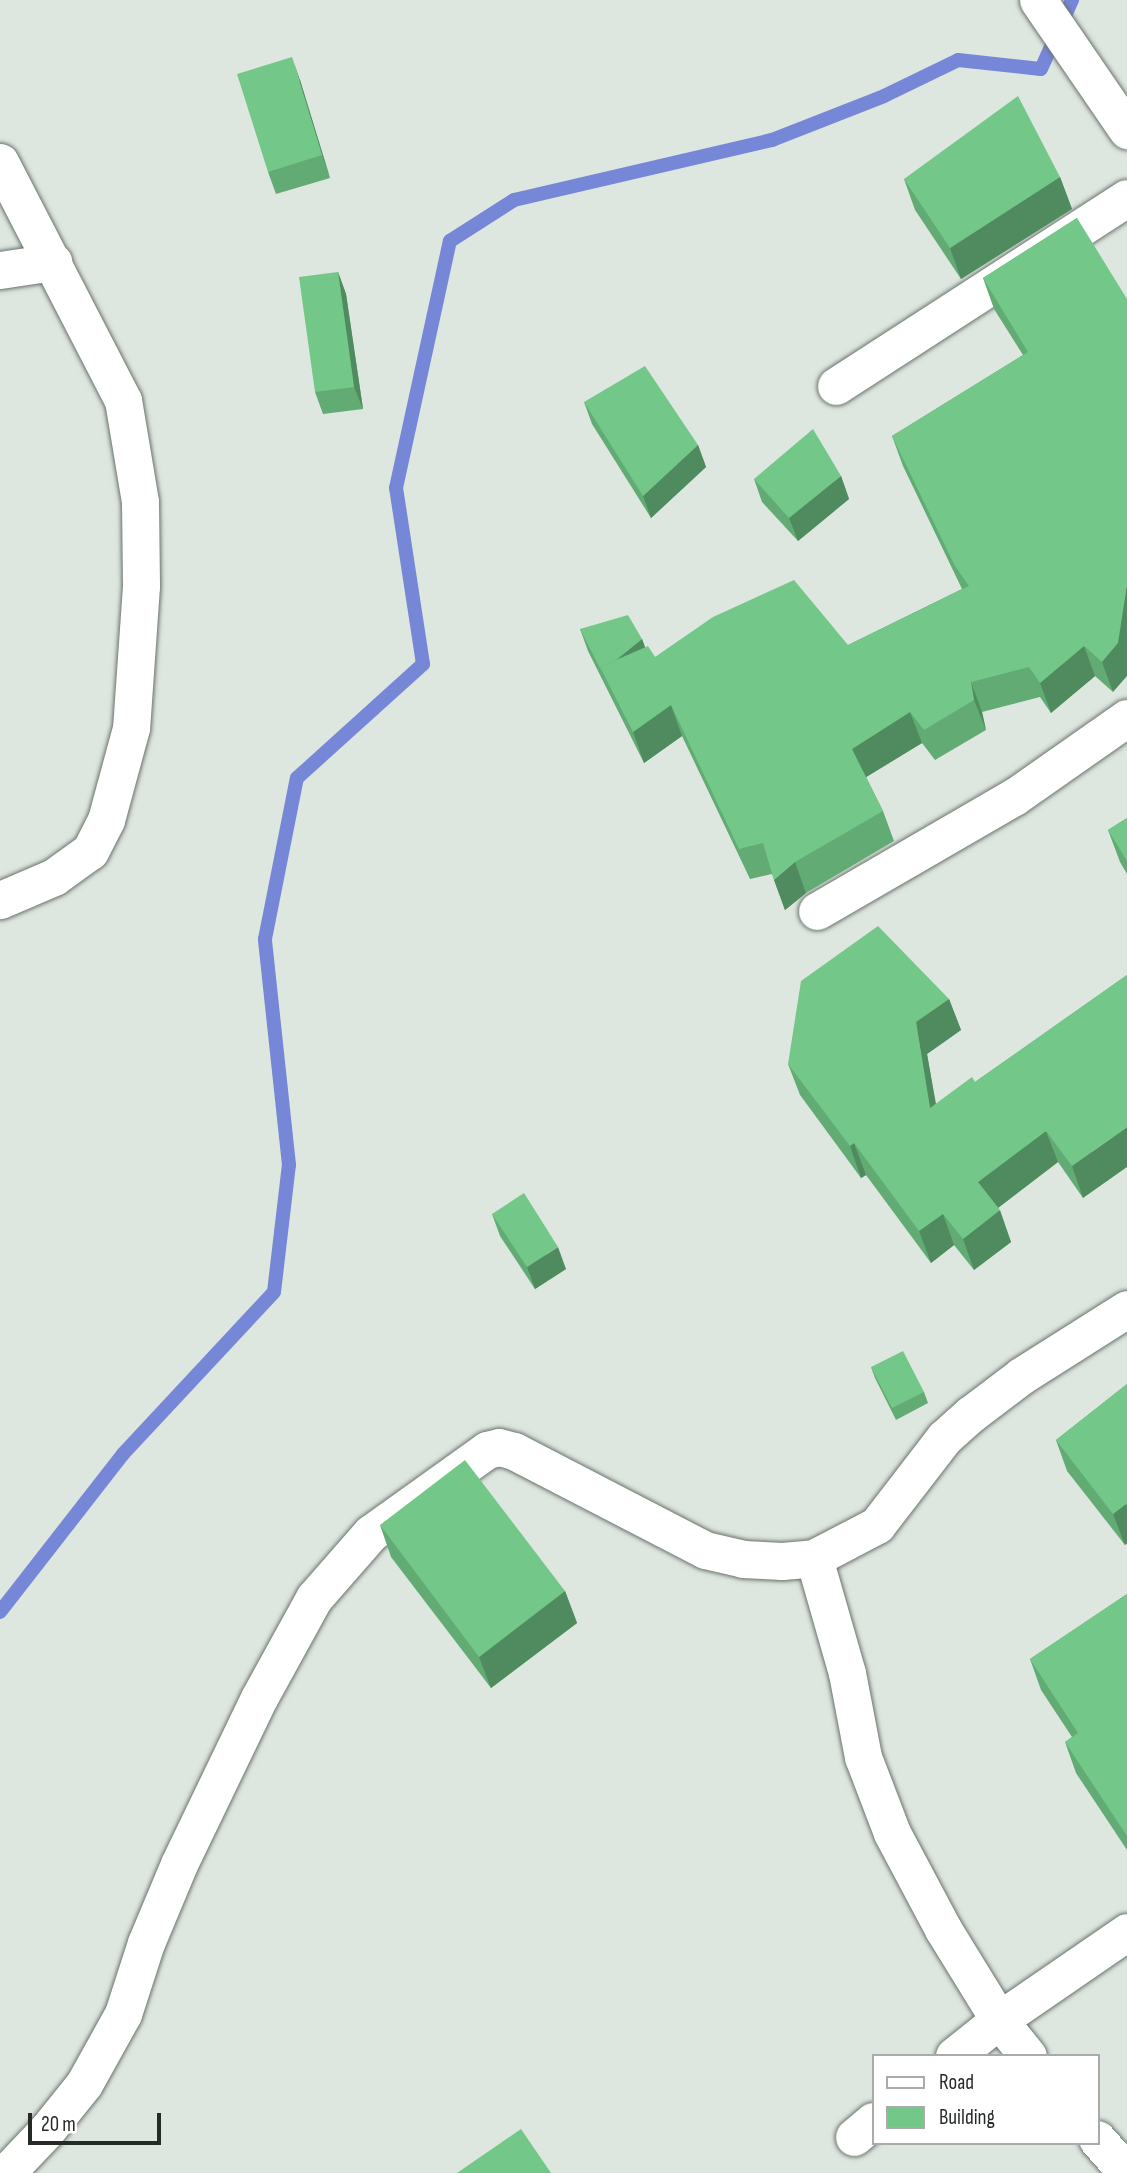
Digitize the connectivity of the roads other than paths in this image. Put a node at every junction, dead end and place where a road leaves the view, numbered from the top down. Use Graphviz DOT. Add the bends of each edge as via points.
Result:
graph roads {
  1 [pos="1038,0"];
  2 [pos="1127,130"];
  3 [pos="0,162"];
  4 [pos="1127,198"];
  5 [pos="52,262"];
  6 [pos="0,270"];
  7 [pos="836,386"];
  8 [pos="1127,718"];
  9 [pos="0,901"];
  10 [pos="817,911"];
  11 [pos="1127,1309"];
  12 [pos="814,1558"];
  13 [pos="1127,1932"];
  14 [pos="999,2020"];
  15 [pos="956,2054"];
  16 [pos="1026,2054"];
  17 [pos="1099,2141"];
  18 [pos="6,2173"];
  19 [pos="1127,2173"];
  1 -- 2 [label="street"];
  3 -- 5 [label="street"];
  4 -- 7 [label="street"];
  5 -- 6 [label="street"];
  5 -- 9 [label="street" via="122,400 140,502 141,586 131,728 106,820 90,851 54,877"];
  8 -- 10 [label="street" via="1014,797"];
  11 -- 12 [label="street" via="1021,1376 971,1415 944,1438 877,1525"];
  12 -- 14 [label="street" via="847,1673 863,1757 892,1833"];
  12 -- 18 [label="street" via="743,1559 705,1550 499,1447 486,1450 371,1533 314,1598 259,1698 179,1864 123,2014 84,2084"];
  13 -- 14 [label="street"];
  14 -- 15 [label="street"];
  14 -- 16 [label="street"];
  17 -- 19 [label="street"];
}
